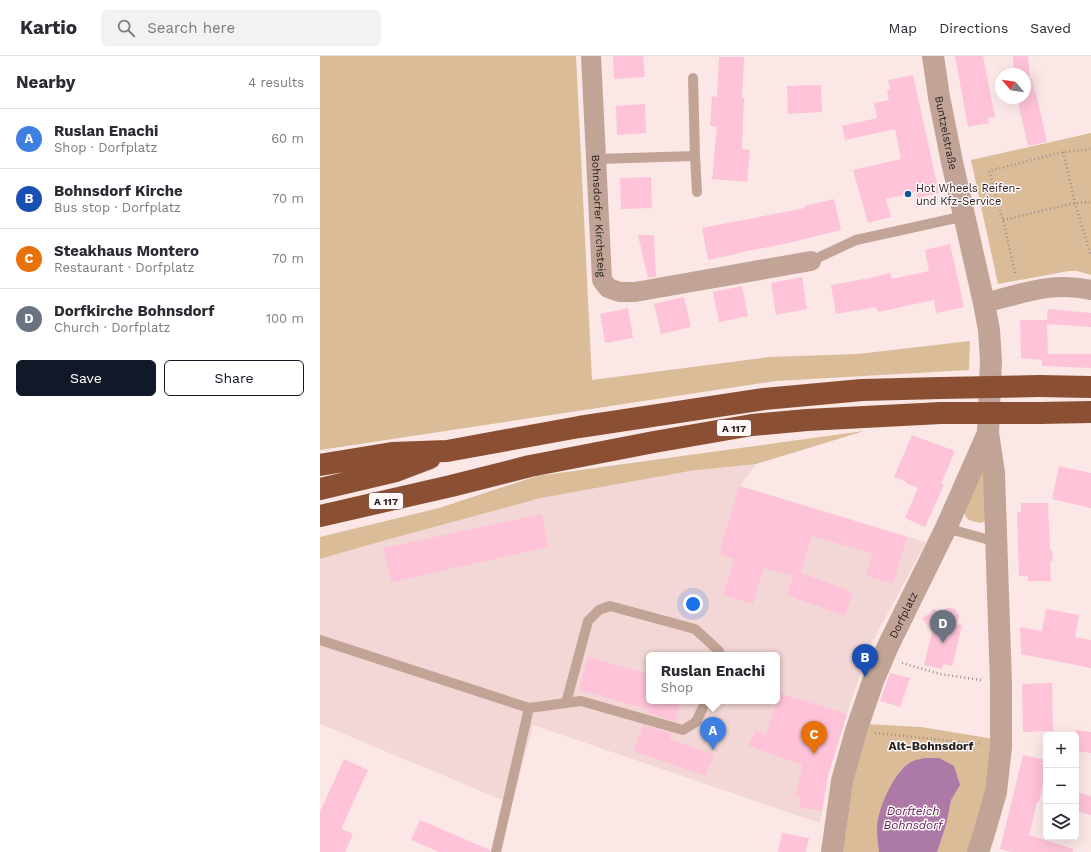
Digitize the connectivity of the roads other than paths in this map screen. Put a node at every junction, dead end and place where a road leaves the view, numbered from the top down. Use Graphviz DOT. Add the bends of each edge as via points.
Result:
graph roads {
  1 [pos="591,56"];
  2 [pos="933,56"];
  3 [pos="693,78"];
  4 [pos="695,156"];
  5 [pos="597,159"];
  6 [pos="696,192"];
  7 [pos="965,216"];
  8 [pos="811,261"];
  9 [pos="1091,290"];
  10 [pos="984,303"];
  11 [pos="1091,387"];
  12 [pos="1091,412"];
  13 [pos="988,433"];
  14 [pos="448,451"];
  15 [pos="320,465"];
  16 [pos="320,489"];
  17 [pos="320,516"];
  18 [pos="946,528"];
  19 [pos="997,542"];
  20 [pos="320,640"];
  21 [pos="719,652"];
  22 [pos="566,703"];
  23 [pos="705,704"];
  24 [pos="529,708"];
  25 [pos="496,852"];
  26 [pos="832,852"];
  27 [pos="978,852"];
  1 -- 5 [label="street, Bohnsdorfer Kirchsteig"];
  2 -- 7 [label="street, Buntzelstraße" via="940,104"];
  3 -- 4 [label="lane"];
  4 -- 5 [label="lane"];
  4 -- 6 [label="lane"];
  5 -- 8 [label="street, Bohnsdorfer Kirchsteig" via="602,280 608,288 620,292 635,292"];
  7 -- 8 [label="lane" via="856,240"];
  7 -- 10 [label="street, Buntzelstraße"];
  9 -- 10 [label="street" via="1061,286"];
  10 -- 13 [label="street, Dorfplatz" via="991,361"];
  11 -- 14 [label="highway, A 117, bridge" via="862,390 764,399 579,427"];
  12 -- 17 [label="highway, A 117, bridge" via="941,413 744,426 530,466"];
  13 -- 18 [label="street, Dorfplatz"];
  13 -- 19 [label="street, Dorfplatz" via="994,473"];
  14 -- 15 [label="highway" via="392,454"];
  14 -- 16 [label="highway" via="396,471"];
  18 -- 19 [label="lane"];
  18 -- 26 [label="street, Dorfplatz" via="873,681 842,781"];
  19 -- 27 [label="street, Dorfplatz" via="1001,747 996,792"];
  20 -- 24 [label="lane"];
  21 -- 22 [label="lane" via="695,629 610,606 599,610 588,621"];
  22 -- 23 [label="lane" via="581,701 683,730 696,722"];
  22 -- 24 [label="lane"];
  24 -- 25 [label="lane"];
}
